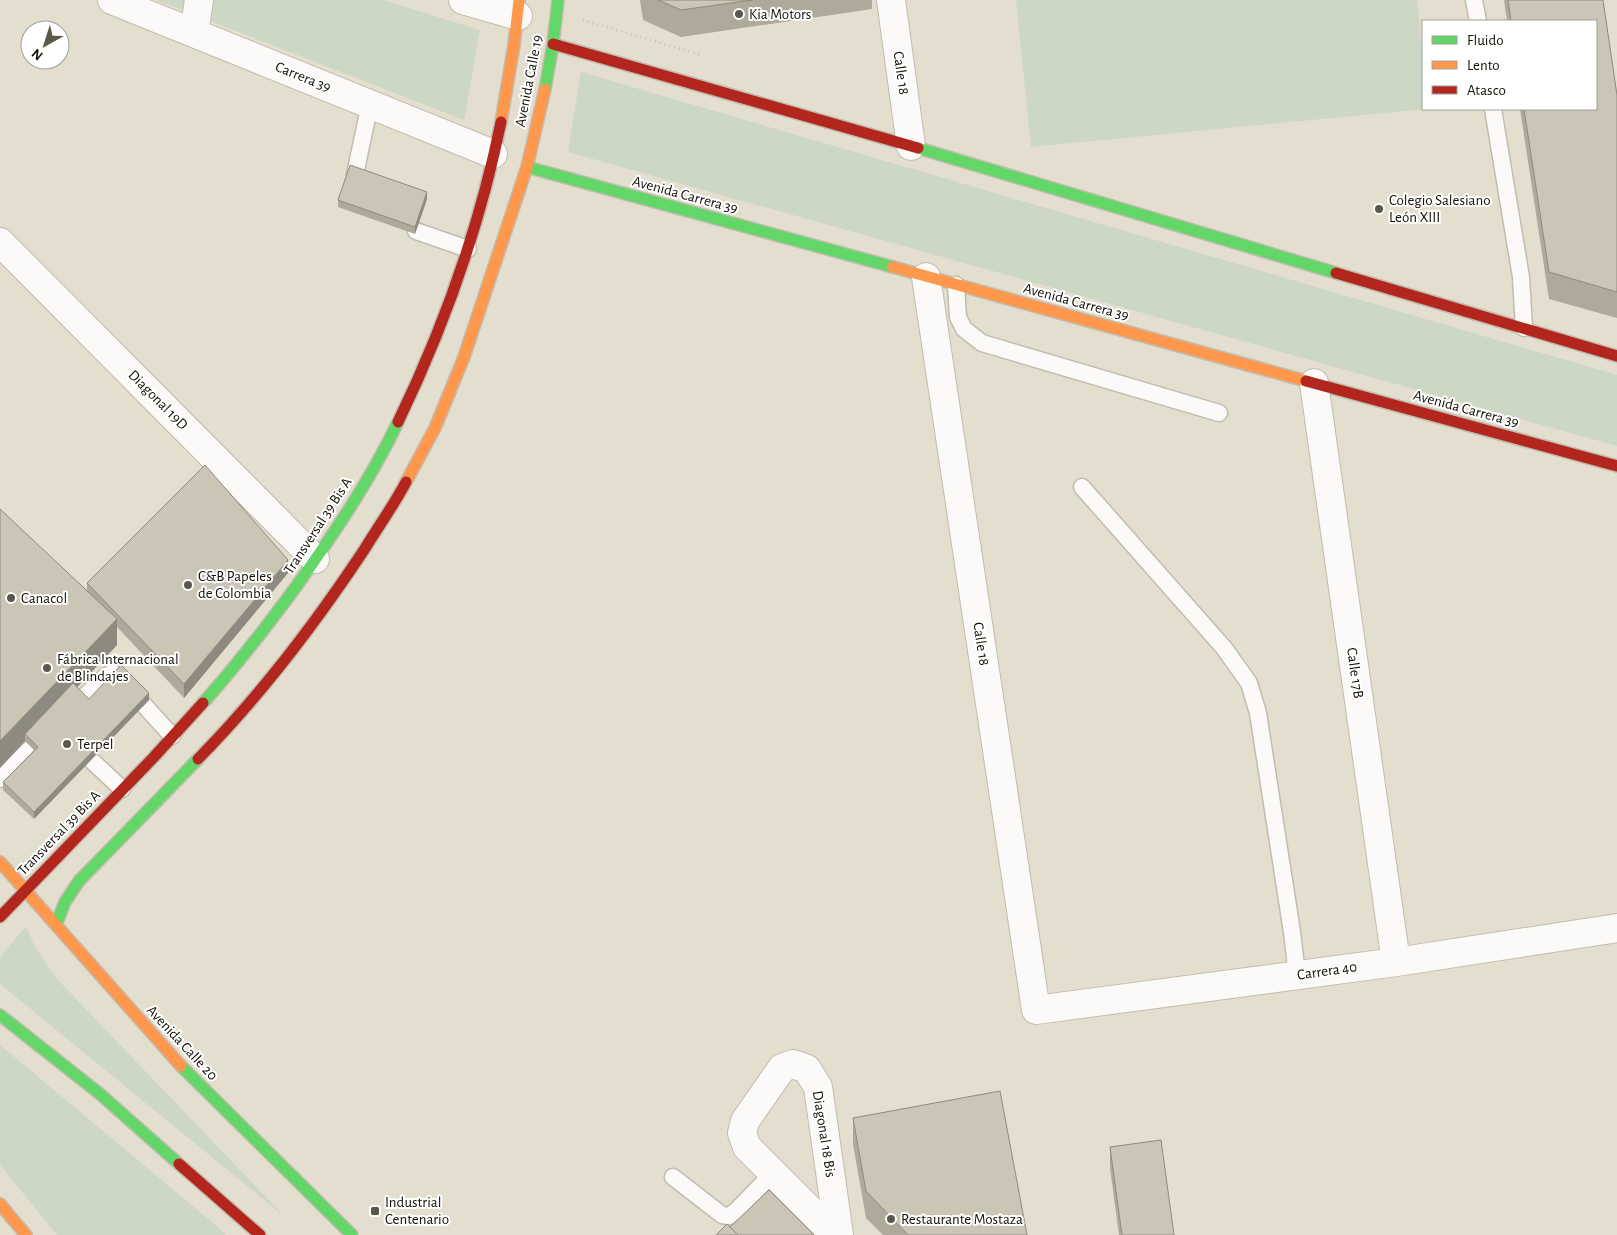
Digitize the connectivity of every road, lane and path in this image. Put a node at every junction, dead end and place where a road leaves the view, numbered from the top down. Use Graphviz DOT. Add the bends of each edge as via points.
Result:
graph roads {
  1 [pos="112,0"];
  2 [pos="199,0"];
  3 [pos="463,0"];
  4 [pos="558,0"];
  5 [pos="891,0"];
  6 [pos="1474,0"];
  7 [pos="518,8"];
  8 [pos="1478,20"];
  9 [pos="194,33"];
  10 [pos="553,44"];
  11 [pos="370,104"];
  12 [pos="1492,110"];
  13 [pos="911,146"];
  14 [pos="494,154"];
  15 [pos="527,167"];
  16 [pos="355,174"];
  17 [pos="416,231"];
  18 [pos="0,242"];
  19 [pos="468,249"];
  20 [pos="926,277"];
  21 [pos="956,285"];
  22 [pos="1524,328"];
  23 [pos="1617,356"];
  24 [pos="1314,383"];
  25 [pos="1219,413"];
  26 [pos="1617,466"];
  27 [pos="1082,487"];
  28 [pos="315,559"];
  29 [pos="118,676"];
  30 [pos="82,698"];
  31 [pos="144,705"];
  32 [pos="172,736"];
  33 [pos="31,748"];
  34 [pos="90,760"];
  35 [pos="0,779"];
  36 [pos="122,789"];
  37 [pos="0,862"];
  38 [pos="25,890"];
  39 [pos="0,917"];
  40 [pos="56,925"];
  41 [pos="1617,928"];
  42 [pos="1396,962"];
  43 [pos="1297,976"];
  44 [pos="1036,1010"];
  45 [pos="0,1015"];
  46 [pos="773,1174"];
  47 [pos="673,1178"];
  48 [pos="0,1204"];
  49 [pos="239,1216"];
  50 [pos="272,1231"];
  51 [pos="26,1235"];
  52 [pos="260,1235"];
  53 [pos="352,1235"];
  54 [pos="835,1235"];
  55 [pos="839,1235"];
  1 -- 9 [label="street, Carrera 39"];
  2 -- 9 [label="street"];
  3 -- 7 [label="street"];
  4 -- 10 [label="main road, Avenida Calle 19"];
  5 -- 13 [label="street, Calle 18"];
  6 -- 8 [label="lane"];
  7 -- 14 [label="main road, Avenida Calle 19" via="505,108"];
  9 -- 11 [label="street, Carrera 39"];
  10 -- 13 [label="main road"];
  10 -- 15 [label="main road, Avenida Calle 19"];
  11 -- 14 [label="street, Carrera 39"];
  11 -- 16 [label="lane"];
  12 -- 22 [label="lane" via="1521,277"];
  13 -- 22 [label="main road"];
  14 -- 19 [label="main road, Transversal 39 Bis A"];
  15 -- 20 [label="main road, Avenida Carrera 39"];
  15 -- 40 [label="main road" via="464,357 435,428 399,495 331,600 264,687 79,881 65,902"];
  17 -- 19 [label="lane"];
  18 -- 28 [label="street, Diagonal 19D"];
  19 -- 28 [label="main road, Transversal 39 Bis A" via="412,394 380,458"];
  20 -- 21 [label="main road, Avenida Carrera 39"];
  20 -- 44 [label="street, Calle 18"];
  21 -- 24 [label="main road, Avenida Carrera 39"];
  21 -- 25 [label="lane" via="958,317 964,329 982,343"];
  22 -- 23 [label="main road"];
  24 -- 26 [label="main road, Avenida Carrera 39"];
  24 -- 42 [label="street, Calle 17B"];
  27 -- 43 [label="lane" via="1224,648 1249,683 1258,713"];
  28 -- 32 [label="main road, Transversal 39 Bis A" via="242,658"];
  29 -- 30 [label="lane" via="112,673 105,676"];
  31 -- 32 [label="lane"];
  32 -- 36 [label="main road, Transversal 39 Bis A"];
  33 -- 35 [label="lane"];
  34 -- 36 [label="lane"];
  36 -- 38 [label="main road, Transversal 39 Bis A"];
  37 -- 38 [label="main road, Avenida Calle 20"];
  38 -- 39 [label="main road, Transversal 39 Bis A"];
  38 -- 40 [label="main road, Avenida Calle 20"];
  40 -- 53 [label="main road, Avenida Calle 20" via="186,1071"];
  41 -- 42 [label="street, Carrera 40"];
  42 -- 43 [label="street, Carrera 40"];
  43 -- 44 [label="street, Carrera 40"];
  45 -- 49 [label="main road" via="100,1094"];
  46 -- 47 [label="lane" via="729,1216 722,1216"];
  46 -- 54 [label="street, Diagonal 18 Bis"];
  46 -- 55 [label="street, Diagonal 18 Bis" via="747,1147 742,1133 745,1121 782,1068 793,1064 806,1069 818,1087"];
  48 -- 51 [label="main road"];
  49 -- 50 [label="main road"];
  49 -- 52 [label="main road"];
}
